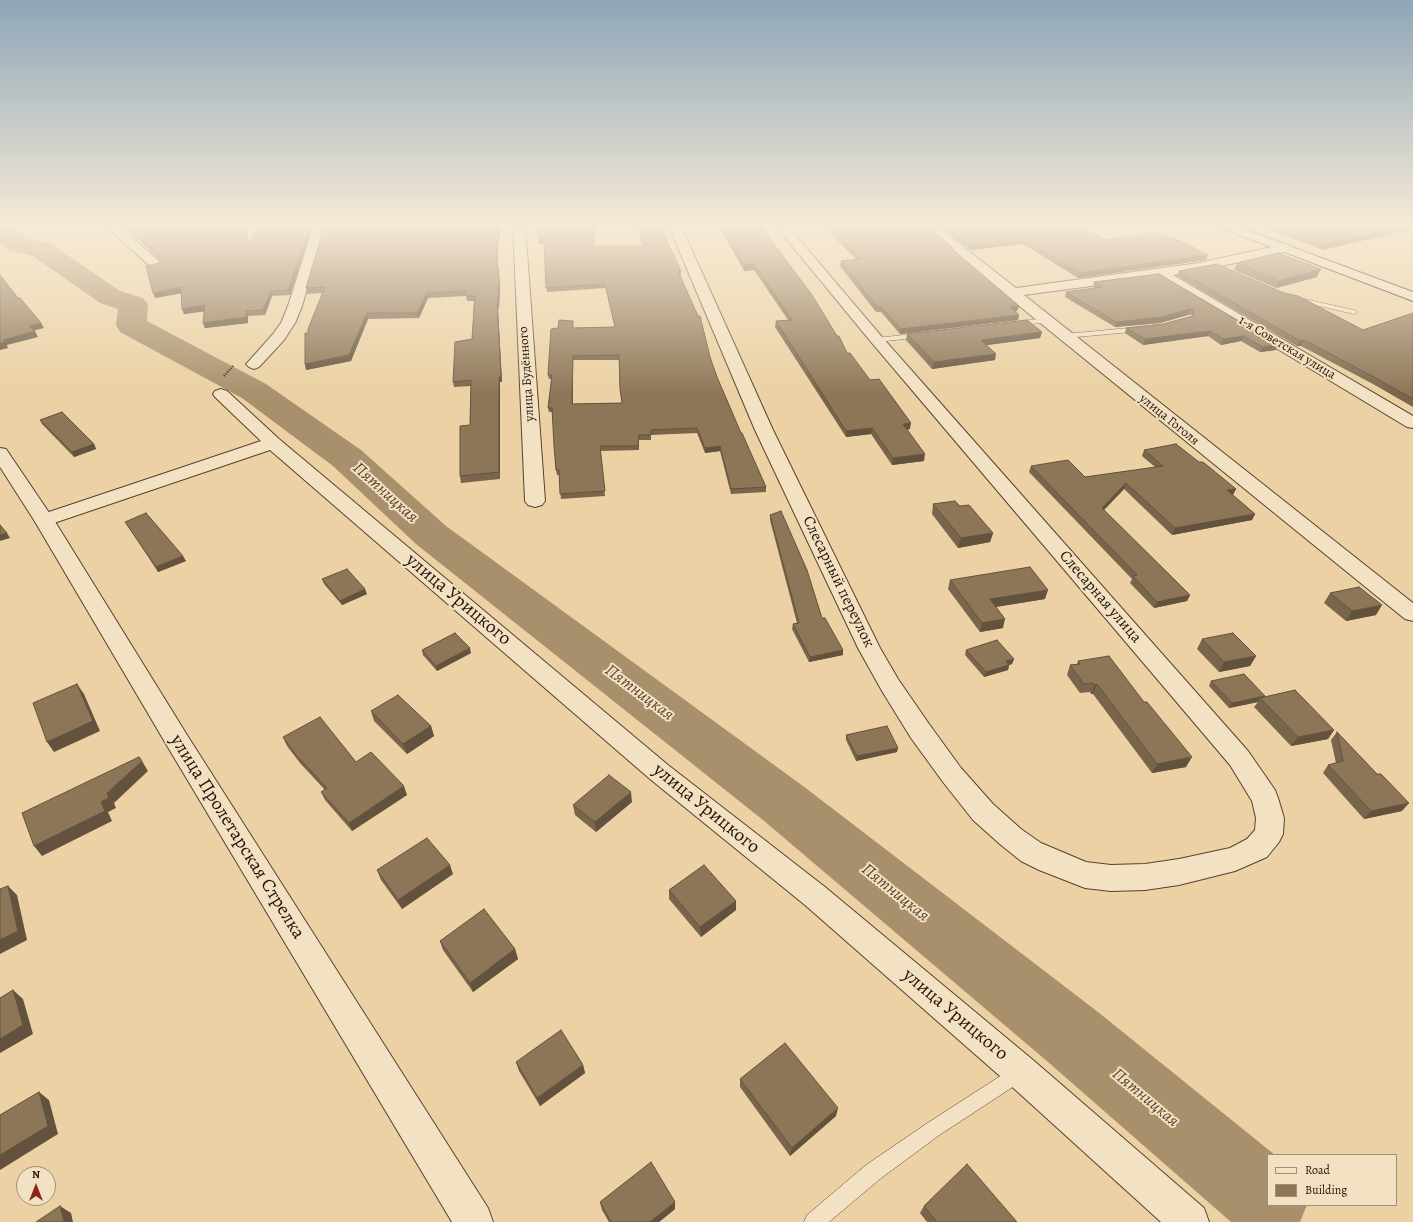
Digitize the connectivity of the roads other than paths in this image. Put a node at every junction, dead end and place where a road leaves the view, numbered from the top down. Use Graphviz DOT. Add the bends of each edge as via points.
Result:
graph roads {
  1 [pos="303,281"];
  2 [pos="521,281"];
  3 [pos="699,281"];
  4 [pos="828,281"];
  5 [pos="997,281"];
  6 [pos="1101,281"];
  7 [pos="1174,281"];
  8 [pos="1371,281"];
  9 [pos="1012,293"];
  10 [pos="1413,297"];
  11 [pos="1290,298"];
  12 [pos="1354,312"];
  13 [pos="1046,320"];
  14 [pos="1008,325"];
  15 [pos="1150,328"];
  16 [pos="931,334"];
  17 [pos="1065,336"];
  18 [pos="877,340"];
  19 [pos="254,364"];
  20 [pos="221,387"];
  21 [pos="1413,423"];
  22 [pos="273,443"];
  23 [pos="0,452"];
  24 [pos="535,501"];
  25 [pos="44,520"];
  26 [pos="1413,614"];
  27 [pos="1086,874"];
  28 [pos="1021,1072"];
  29 [pos="474,1222"];
  30 [pos="814,1222"];
  31 [pos="1190,1222"];
  1 -- 19 [label="street" via="288,323 279,337"];
  2 -- 24 [label="street, улица Будённого"];
  3 -- 27 [label="street, Слесарный переулок" via="764,430 869,648 890,684 952,775 983,812 1032,852 1050,862"];
  4 -- 18 [label="street, Слесарная улица"];
  5 -- 9 [label="street, улица Гоголя"];
  6 -- 9 [label="street"];
  7 -- 21 [label="street, 1-я Советская улица"];
  8 -- 10 [label="street"];
  9 -- 13 [label="street, улица Гоголя"];
  11 -- 12 [label="lane"];
  13 -- 14 [label="lane"];
  13 -- 17 [label="street, улица Гоголя"];
  15 -- 17 [label="lane"];
  16 -- 18 [label="lane"];
  17 -- 26 [label="street, улица Гоголя"];
  18 -- 27 [label="street, Слесарная улица" via="1238,758 1265,798 1270,818 1269,834 1257,848 1235,859 1179,872 1145,876 1111,878"];
  20 -- 22 [label="street, улица Урицкого"];
  22 -- 25 [label="street"];
  22 -- 28 [label="street, улица Урицкого" via="659,772 815,896"];
  23 -- 25 [label="street, улица Пролетарская Стрелка"];
  25 -- 29 [label="street, улица Пролетарская Стрелка"];
  28 -- 30 [label="lane" via="932,1130 874,1172"];
  28 -- 31 [label="street, улица Урицкого"];
}
